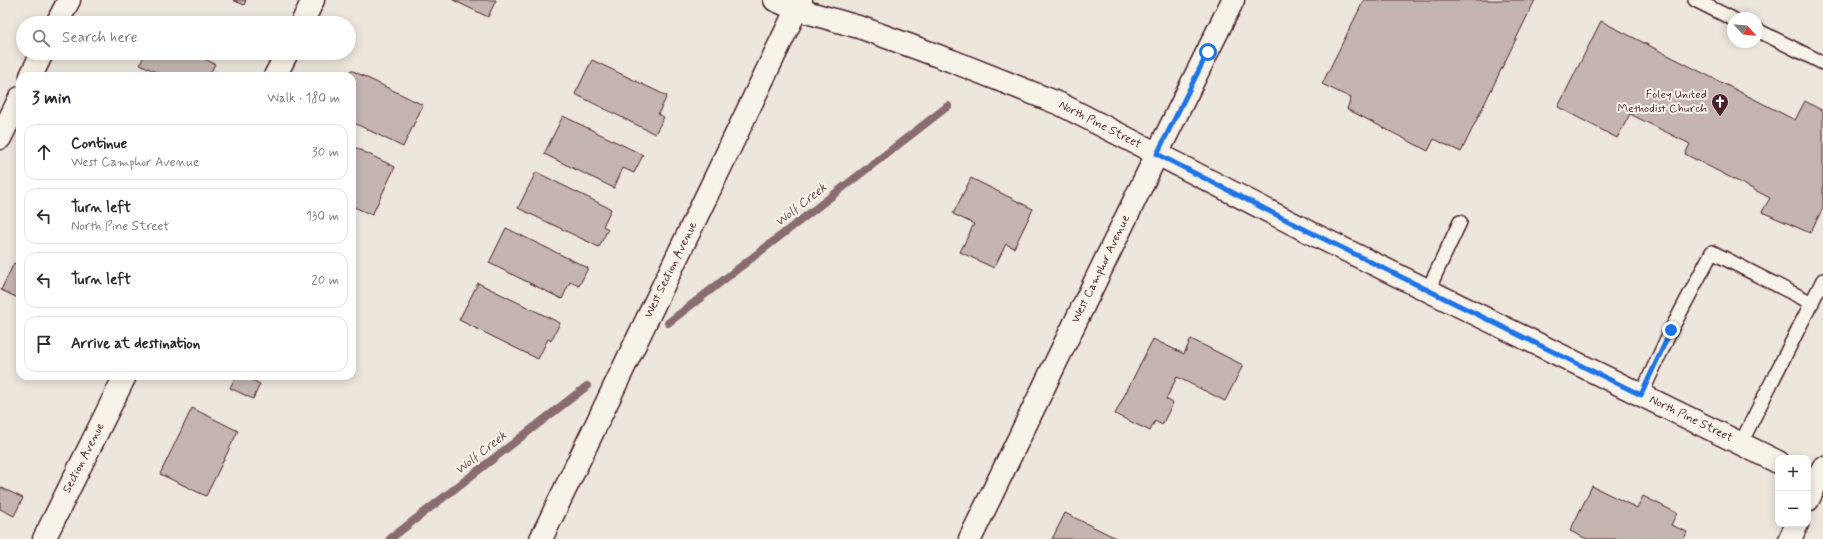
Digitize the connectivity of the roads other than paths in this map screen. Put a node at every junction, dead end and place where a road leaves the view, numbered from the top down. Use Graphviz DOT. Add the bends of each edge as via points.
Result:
graph roads {
  1 [pos="69,0"];
  2 [pos="314,0"];
  3 [pos="775,0"];
  4 [pos="1234,0"];
  5 [pos="1695,0"];
  6 [pos="799,5"];
  7 [pos="1727,15"];
  8 [pos="61,16"];
  9 [pos="306,16"];
  10 [pos="1763,33"];
  11 [pos="39,60"];
  12 [pos="283,60"];
  13 [pos="1823,62"];
  14 [pos="33,72"];
  15 [pos="277,72"];
  16 [pos="16,106"];
  17 [pos="0,138"];
  18 [pos="1157,154"];
  19 [pos="1460,222"];
  20 [pos="1823,280"];
  21 [pos="1428,290"];
  22 [pos="1812,303"];
  23 [pos="123,380"];
  24 [pos="1641,395"];
  25 [pos="1741,444"];
  26 [pos="1775,461"];
  27 [pos="1796,527"];
  28 [pos="44,539"];
  29 [pos="541,539"];
  30 [pos="970,539"];
  31 [pos="1790,539"];
  1 -- 8 [label="street"];
  2 -- 9 [label="street"];
  3 -- 6 [label="street, North Pine Street"];
  4 -- 18 [label="street, West Camphor Avenue"];
  5 -- 7 [label="lane"];
  6 -- 18 [label="street, North Pine Street" via="1060,104"];
  6 -- 29 [label="street, West Section Avenue"];
  10 -- 13 [label="lane"];
  11 -- 14 [label="street"];
  12 -- 15 [label="street"];
  16 -- 17 [label="street"];
  18 -- 21 [label="street, North Pine Street"];
  18 -- 30 [label="street, West Camphor Avenue"];
  19 -- 21 [label="lane"];
  20 -- 22 [label="lane"];
  21 -- 24 [label="street, North Pine Street"];
  22 -- 24 [label="lane" via="1712,252 1671,330"];
  22 -- 25 [label="lane"];
  23 -- 28 [label="street, Section Avenue"];
  24 -- 25 [label="street, North Pine Street"];
  25 -- 26 [label="street, North Pine Street"];
  27 -- 31 [label="street"];
}
